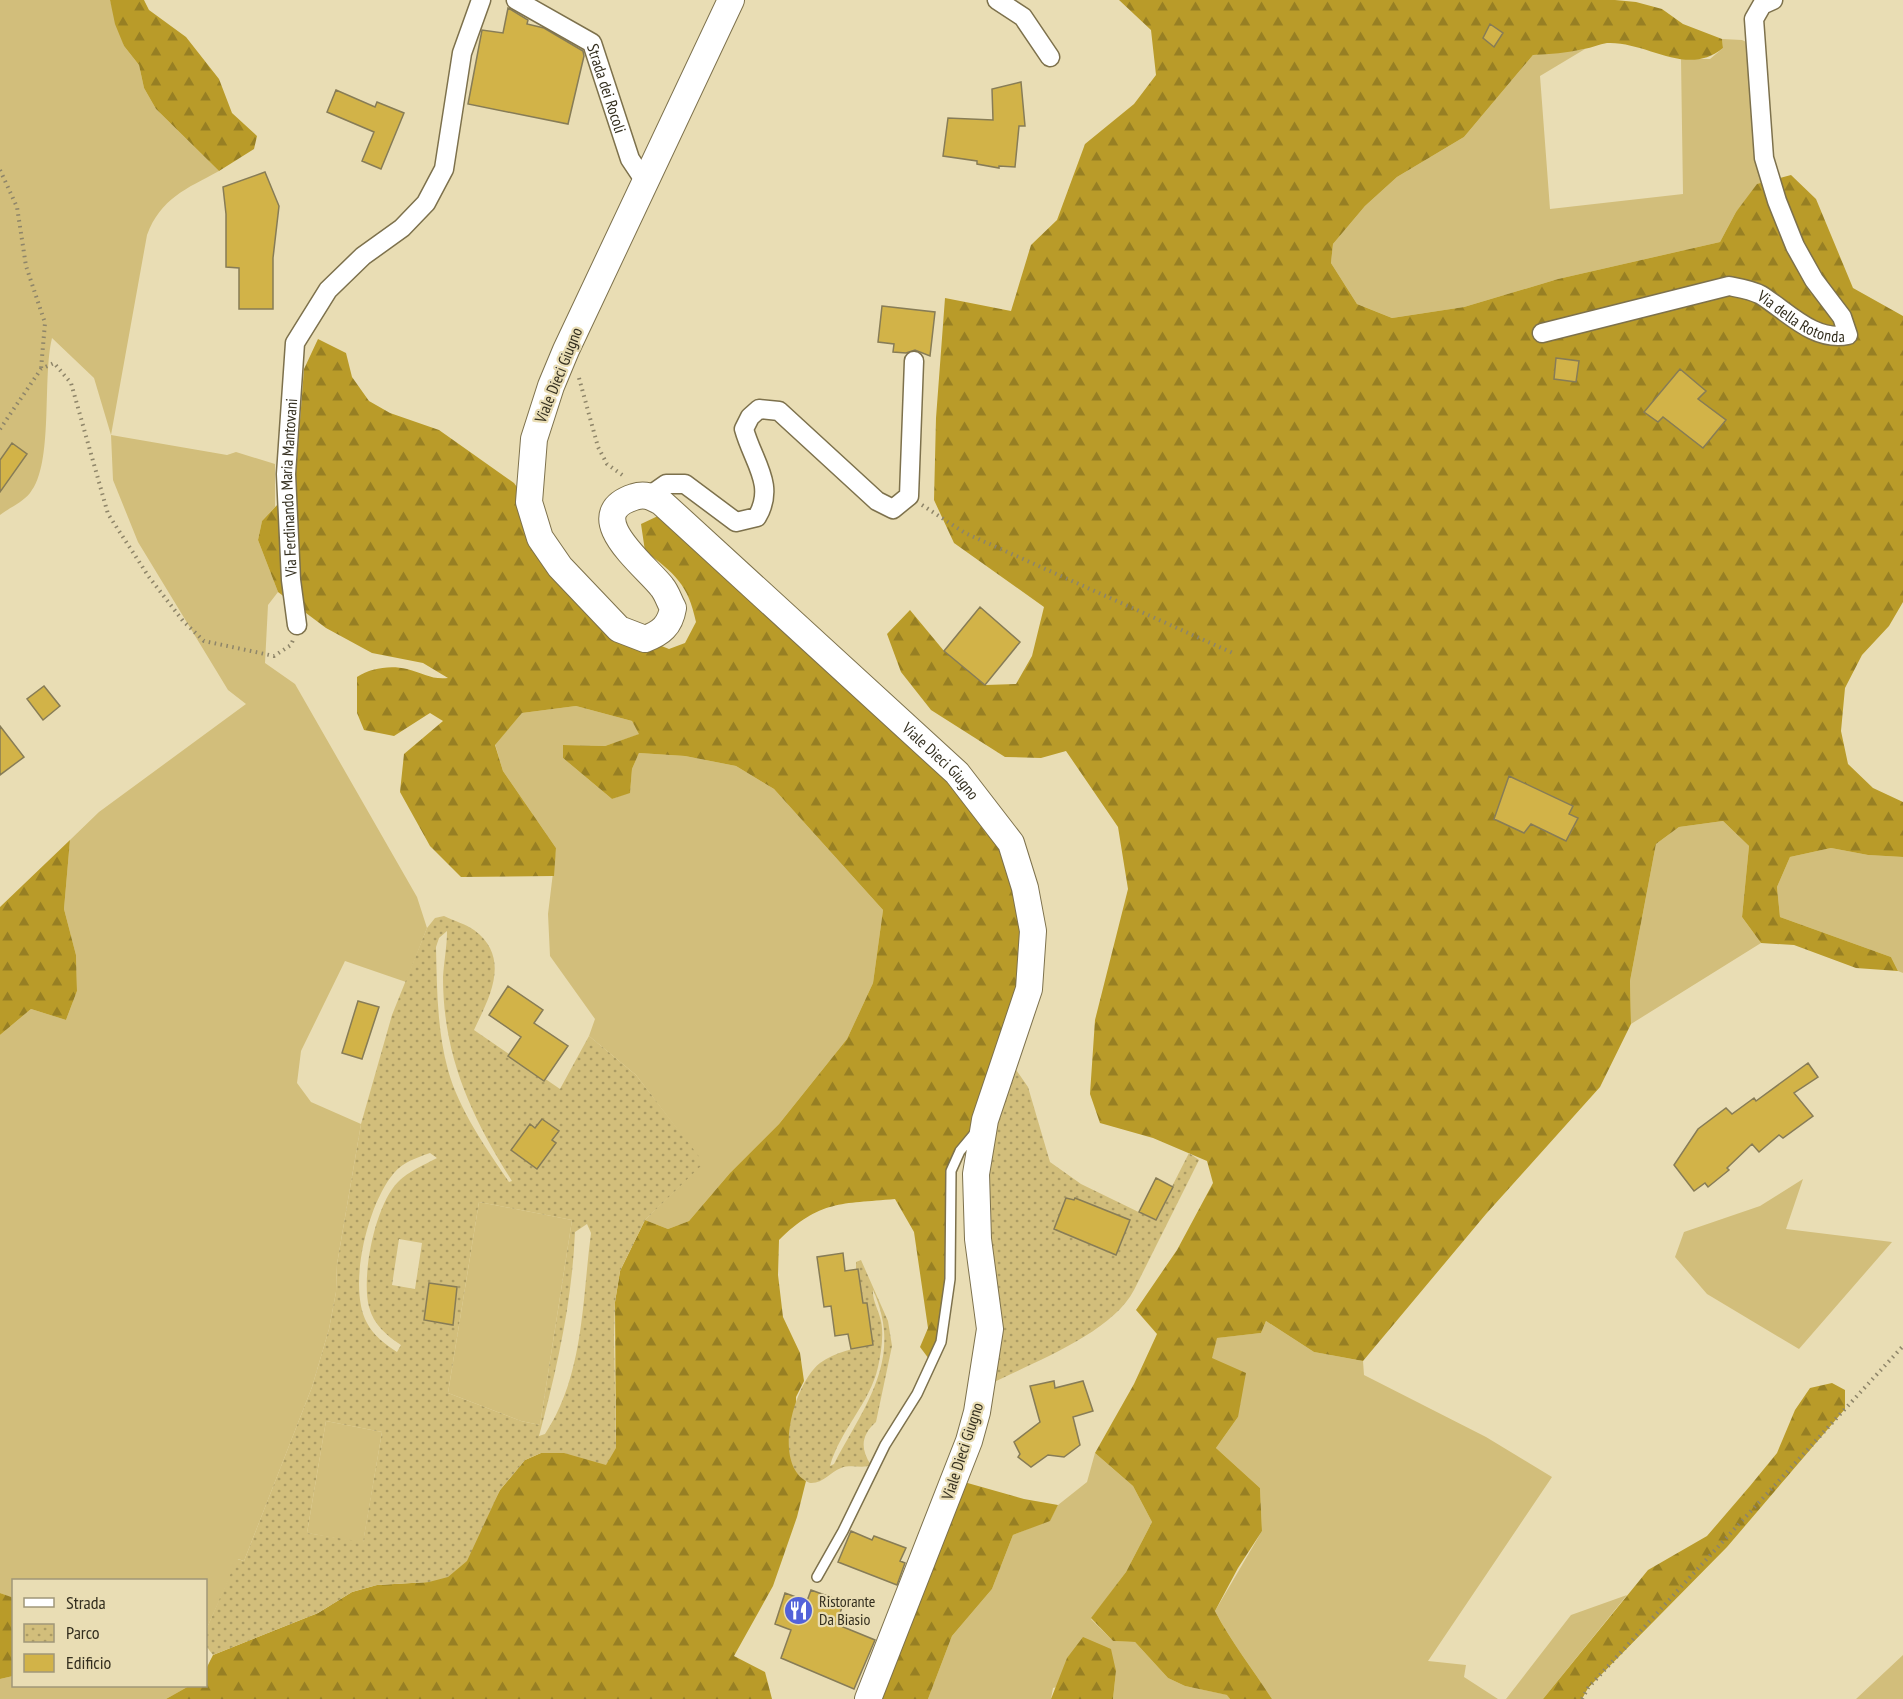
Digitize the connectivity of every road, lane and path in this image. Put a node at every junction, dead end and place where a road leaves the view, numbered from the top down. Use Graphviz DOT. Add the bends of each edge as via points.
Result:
graph roads {
  1 [pos="481,0"];
  2 [pos="516,0"];
  3 [pos="731,0"];
  4 [pos="997,0"];
  5 [pos="1773,0"];
  6 [pos="1050,57"];
  7 [pos="0,170"];
  8 [pos="644,180"];
  9 [pos="1542,333"];
  10 [pos="569,344"];
  11 [pos="914,361"];
  12 [pos="41,369"];
  13 [pos="0,429"];
  14 [pos="649,496"];
  15 [pos="909,496"];
  16 [pos="297,625"];
  17 [pos="1234,654"];
  18 [pos="986,1119"];
  19 [pos="1903,1346"];
  20 [pos="817,1577"];
  21 [pos="868,1699"];
  22 [pos="1582,1699"];
  1 -- 16 [label="street, Via Ferdinando Maria Mantovani" via="462,53 444,170 426,204 328,290 295,343 286,474"];
  2 -- 8 [label="street, Strada dei Rocoli" via="592,43 630,159"];
  3 -- 8 [label="main road, Viale Dieci Giugno"];
  4 -- 6 [label="street" via="1023,17"];
  5 -- 9 [label="street, Via della Rotonda" via="1762,5 1754,20 1764,158 1795,246 1814,280 1842,316 1848,335 1832,338 1814,332 1758,293 1729,286"];
  7 -- 12 [label="path" via="17,207 26,266 45,323"];
  8 -- 10 [label="main road, Viale Dieci Giugno"];
  10 -- 14 [label="path" via="607,464"];
  10 -- 14 [label="main road, Viale Dieci Giugno" via="534,439 529,502 540,538 560,567 619,629 645,639 666,627 673,608 663,588 612,527 614,516 628,499"];
  11 -- 15 [label="street"];
  12 -- 13 [label="path"];
  12 -- 16 [label="path" via="54,363 71,382 108,514 183,621 204,640 274,656 291,645"];
  14 -- 15 [label="street, Viale Dieci Giugno" via="666,484 686,484 736,522 757,516 765,503 766,489 744,429 759,409 779,411 877,501 893,509"];
  14 -- 18 [label="main road, Viale Dieci Giugno" via="661,502 957,773 1011,843 1033,930 1029,988"];
  15 -- 17 [label="path" via="965,533"];
  18 -- 20 [label="lane, Viale Dieci Giugno" via="960,1150 951,1171 950,1279 941,1342 917,1394 885,1444"];
  18 -- 21 [label="main road, Viale Dieci Giugno" via="976,1174 978,1239 990,1329 977,1412"];
  19 -- 22 [label="path"];
}
